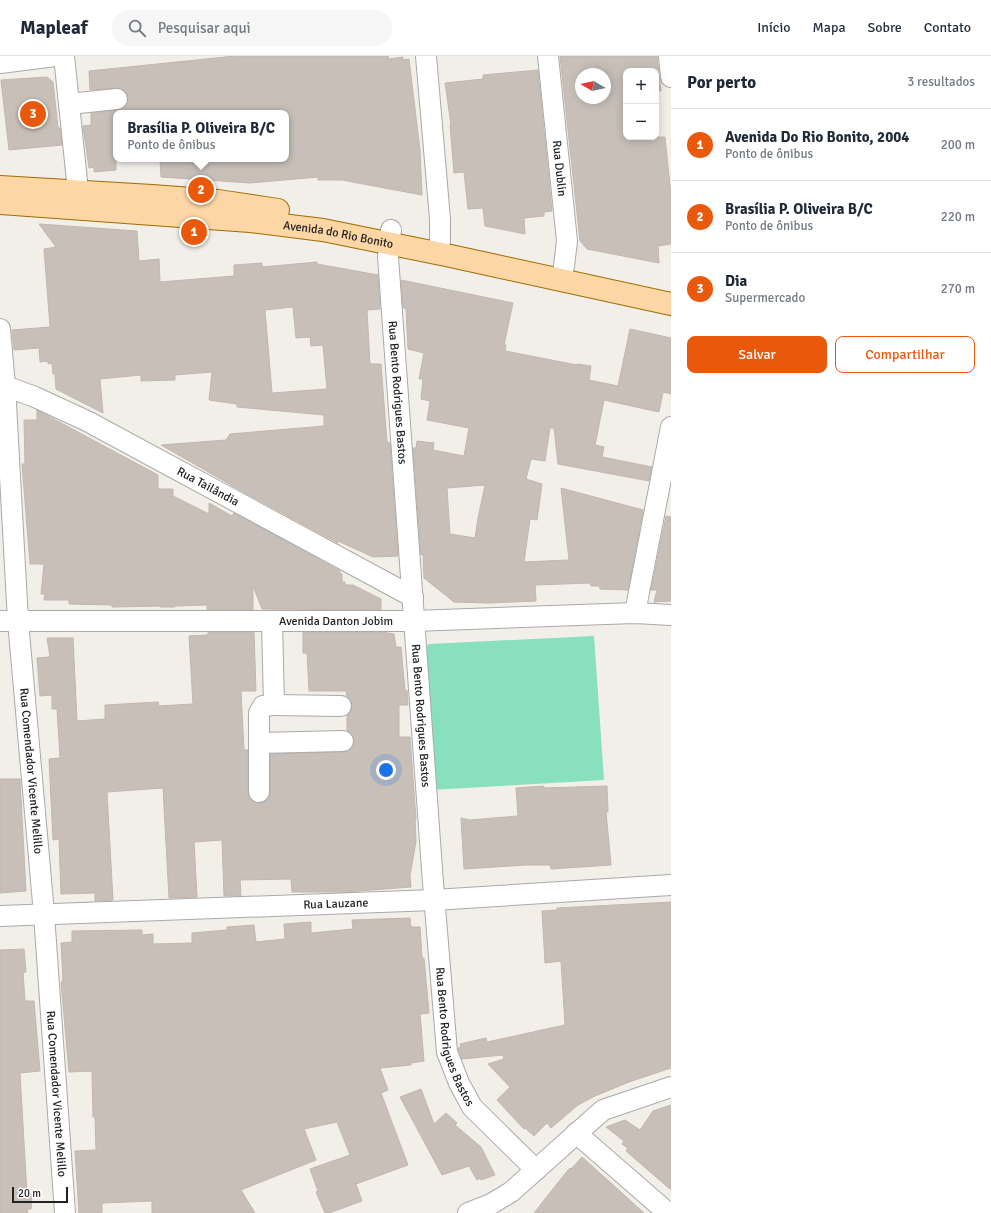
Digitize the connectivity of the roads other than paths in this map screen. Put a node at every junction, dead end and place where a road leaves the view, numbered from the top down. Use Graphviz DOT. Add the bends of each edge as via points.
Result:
graph roads {
  1 [pos="55,56"];
  2 [pos="64,56"];
  3 [pos="426,56"];
  4 [pos="548,56"];
  5 [pos="669,56"];
  6 [pos="0,63"];
  7 [pos="671,77"];
  8 [pos="117,99"];
  9 [pos="69,104"];
  10 [pos="0,187"];
  11 [pos="78,200"];
  12 [pos="0,203"];
  13 [pos="390,236"];
  14 [pos="439,246"];
  15 [pos="562,273"];
  16 [pos="671,289"];
  17 [pos="671,304"];
  18 [pos="0,329"];
  19 [pos="2,386"];
  20 [pos="671,428"];
  21 [pos="413,597"];
  22 [pos="635,614"];
  23 [pos="671,614"];
  24 [pos="9,621"];
  25 [pos="272,621"];
  26 [pos="414,621"];
  27 [pos="274,705"];
  28 [pos="341,706"];
  29 [pos="343,741"];
  30 [pos="259,743"];
  31 [pos="259,792"];
  32 [pos="671,885"];
  33 [pos="434,900"];
  34 [pos="44,914"];
  35 [pos="0,916"];
  36 [pos="671,1087"];
  37 [pos="576,1133"];
  38 [pos="536,1170"];
  39 [pos="65,1213"];
  40 [pos="468,1213"];
  41 [pos="668,1213"];
  1 -- 6 [label="street"];
  2 -- 9 [label="street"];
  3 -- 14 [label="street" via="440,219"];
  4 -- 15 [label="street, Rua Dublin" via="566,241"];
  5 -- 7 [label="street"];
  8 -- 9 [label="street"];
  9 -- 11 [label="street"];
  10 -- 11 [label="main road, Avenida do Rio Bonito"];
  11 -- 12 [label="main road, Avenida do Rio Bonito"];
  11 -- 13 [label="main road, Avenida do Rio Bonito" via="152,196 218,201 302,213"];
  13 -- 14 [label="main road, Avenida do Rio Bonito"];
  13 -- 21 [label="street, Rua Bento Rodrigues Bastos" via="388,257"];
  14 -- 15 [label="main road, Avenida do Rio Bonito"];
  15 -- 16 [label="main road, Avenida do Rio Bonito"];
  15 -- 17 [label="main road, Avenida do Rio Bonito"];
  18 -- 19 [label="street, Rua Comendador Vicente Melillo"];
  19 -- 21 [label="street, Rua Tailândia" via="35,397 87,421"];
  19 -- 24 [label="street, Rua Comendador Vicente Melillo"];
  20 -- 22 [label="street"];
  21 -- 26 [label="street, Rua Bento Rodrigues Bastos"];
  22 -- 23 [label="street, Avenida Danton Jobim"];
  22 -- 26 [label="street, Avenida Danton Jobim"];
  24 -- 25 [label="street, Avenida Danton Jobim"];
  24 -- 34 [label="street, Rua Comendador Vicente Melillo"];
  25 -- 26 [label="street, Avenida Danton Jobim"];
  25 -- 27 [label="street"];
  26 -- 33 [label="street, Rua Bento Rodrigues Bastos"];
  27 -- 28 [label="street"];
  27 -- 30 [label="street" via="262,706 260,709"];
  29 -- 30 [label="street"];
  30 -- 31 [label="street"];
  32 -- 33 [label="street, Rua Lauzane"];
  33 -- 34 [label="street, Rua Lauzane"];
  33 -- 38 [label="street, Rua Bento Rodrigues Bastos" via="447,1052 454,1071 472,1106"];
  34 -- 35 [label="street, Rua Lauzane"];
  34 -- 39 [label="street, Rua Comendador Vicente Melillo"];
  36 -- 37 [label="street" via="603,1110"];
  37 -- 38 [label="street"];
  37 -- 41 [label="street"];
  38 -- 40 [label="street" via="511,1192 491,1204"];
}
